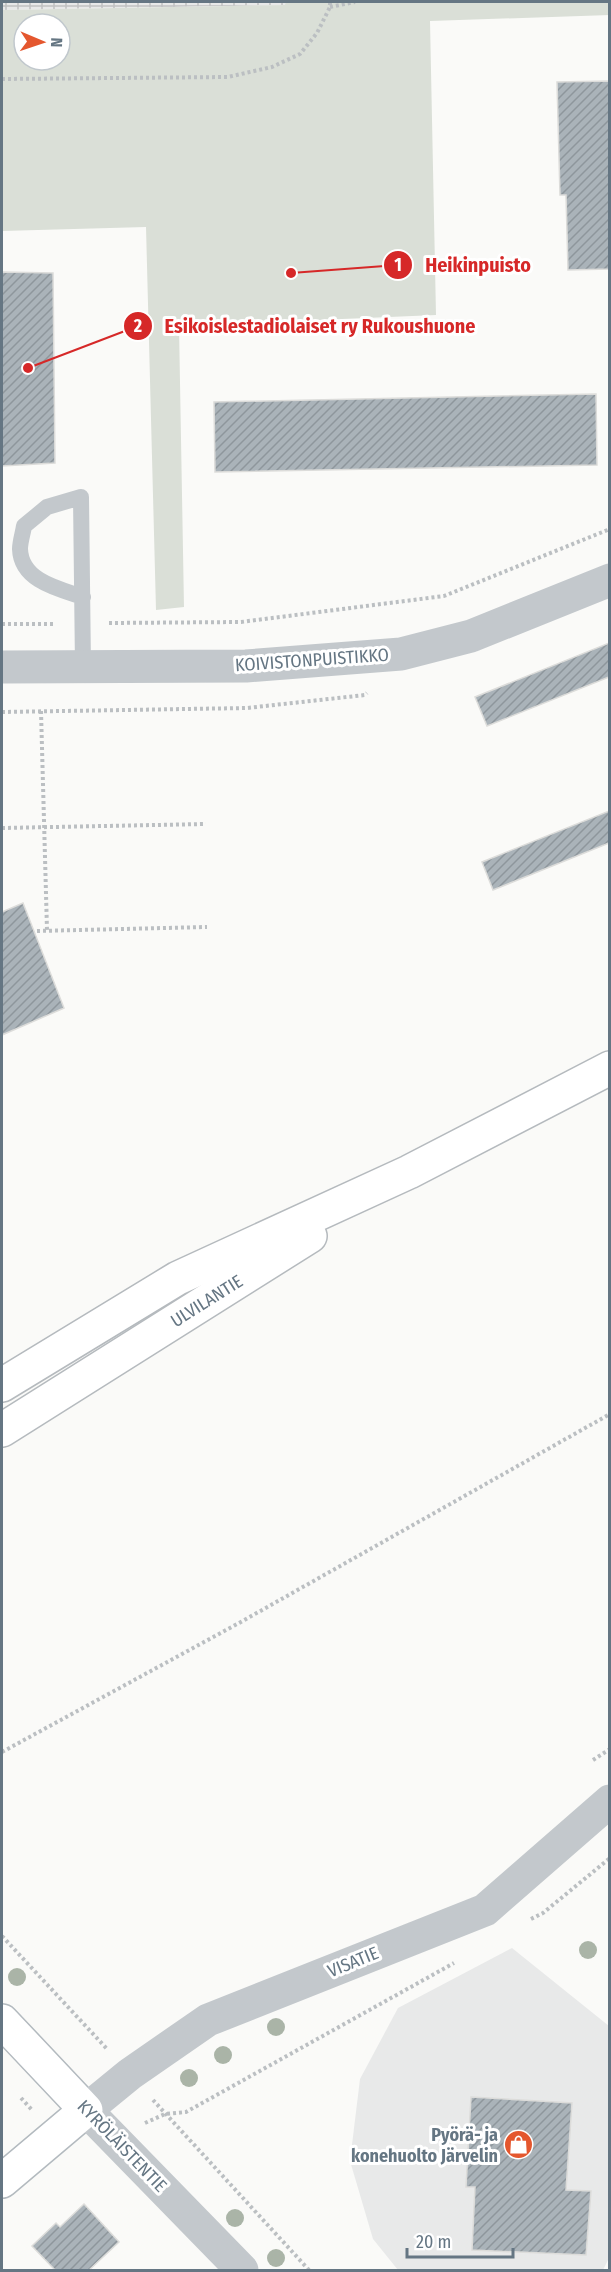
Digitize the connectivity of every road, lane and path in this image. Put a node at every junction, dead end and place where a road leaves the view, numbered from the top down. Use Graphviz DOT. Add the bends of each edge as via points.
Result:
graph roads {
  1 [pos="330,2"];
  2 [pos="355,2"];
  3 [pos="330,7"];
  4 [pos="2,79"];
  5 [pos="609,529"];
  6 [pos="609,580"];
  7 [pos="83,597"];
  8 [pos="83,623"];
  9 [pos="2,624"];
  10 [pos="2,667"];
  11 [pos="83,667"];
  12 [pos="41,711"];
  13 [pos="206,824"];
  14 [pos="44,827"];
  15 [pos="2,828"];
  16 [pos="207,927"];
  17 [pos="47,930"];
  18 [pos="37,932"];
  19 [pos="609,1068"];
  20 [pos="409,1172"];
  21 [pos="2,1385"];
  22 [pos="609,1414"];
  23 [pos="2,1430"];
  24 [pos="609,1749"];
  25 [pos="2,1752"];
  26 [pos="593,1760"];
  27 [pos="609,1801"];
  28 [pos="609,1858"];
  29 [pos="522,1924"];
  30 [pos="2,1936"];
  31 [pos="461,1958"];
  32 [pos="2,2021"];
  33 [pos="130,2074"];
  34 [pos="21,2098"];
  35 [pos="86,2110"];
  36 [pos="165,2114"];
  37 [pos="56,2136"];
  38 [pos="114,2138"];
  39 [pos="2,2181"];
  40 [pos="242,2271"];
  41 [pos="309,2271"];
  1 -- 3 [label="path"];
  2 -- 3 [label="path"];
  3 -- 4 [label="path" via="317,33 300,54 272,67 228,77"];
  5 -- 8 [label="path" via="444,596 241,622"];
  6 -- 11 [label="street, KOIVISTONPUISTIKKO" via="471,636 400,654 246,666"];
  7 -- 7 [label="lane" via="83,564 81,497 47,507 24,526 20,551 27,569 47,586"];
  7 -- 8 [label="lane"];
  8 -- 9 [label="path"];
  8 -- 11 [label="lane"];
  10 -- 11 [label="street, KOIVISTONPUISTIKKO"];
  12 -- 14 [label="path"];
  13 -- 14 [label="path"];
  14 -- 15 [label="path"];
  14 -- 17 [label="path"];
  16 -- 17 [label="path"];
  17 -- 18 [label="path"];
  19 -- 20 [label="main road, ULVILANTIE"];
  20 -- 21 [label="main road, ULVILANTIE" via="178,1278"];
  20 -- 23 [label="main road, ULVILANTIE"];
  22 -- 25 [label="path"];
  24 -- 26 [label="path"];
  27 -- 33 [label="street, VISATIE" via="484,1910 208,2020"];
  28 -- 29 [label="path" via="543,1913"];
  30 -- 33 [label="path"];
  31 -- 36 [label="path" via="186,2112"];
  32 -- 35 [label="main road, KYRÖLÄISTENTIE"];
  33 -- 35 [label="street, VISATIE"];
  33 -- 36 [label="path"];
  34 -- 37 [label="path"];
  35 -- 37 [label="main road"];
  35 -- 38 [label="street, KYRÖLÄISTENTIE"];
  36 -- 38 [label="path"];
  36 -- 41 [label="path"];
  37 -- 39 [label="main road"];
  38 -- 40 [label="street, KYRÖLÄISTENTIE"];
}
